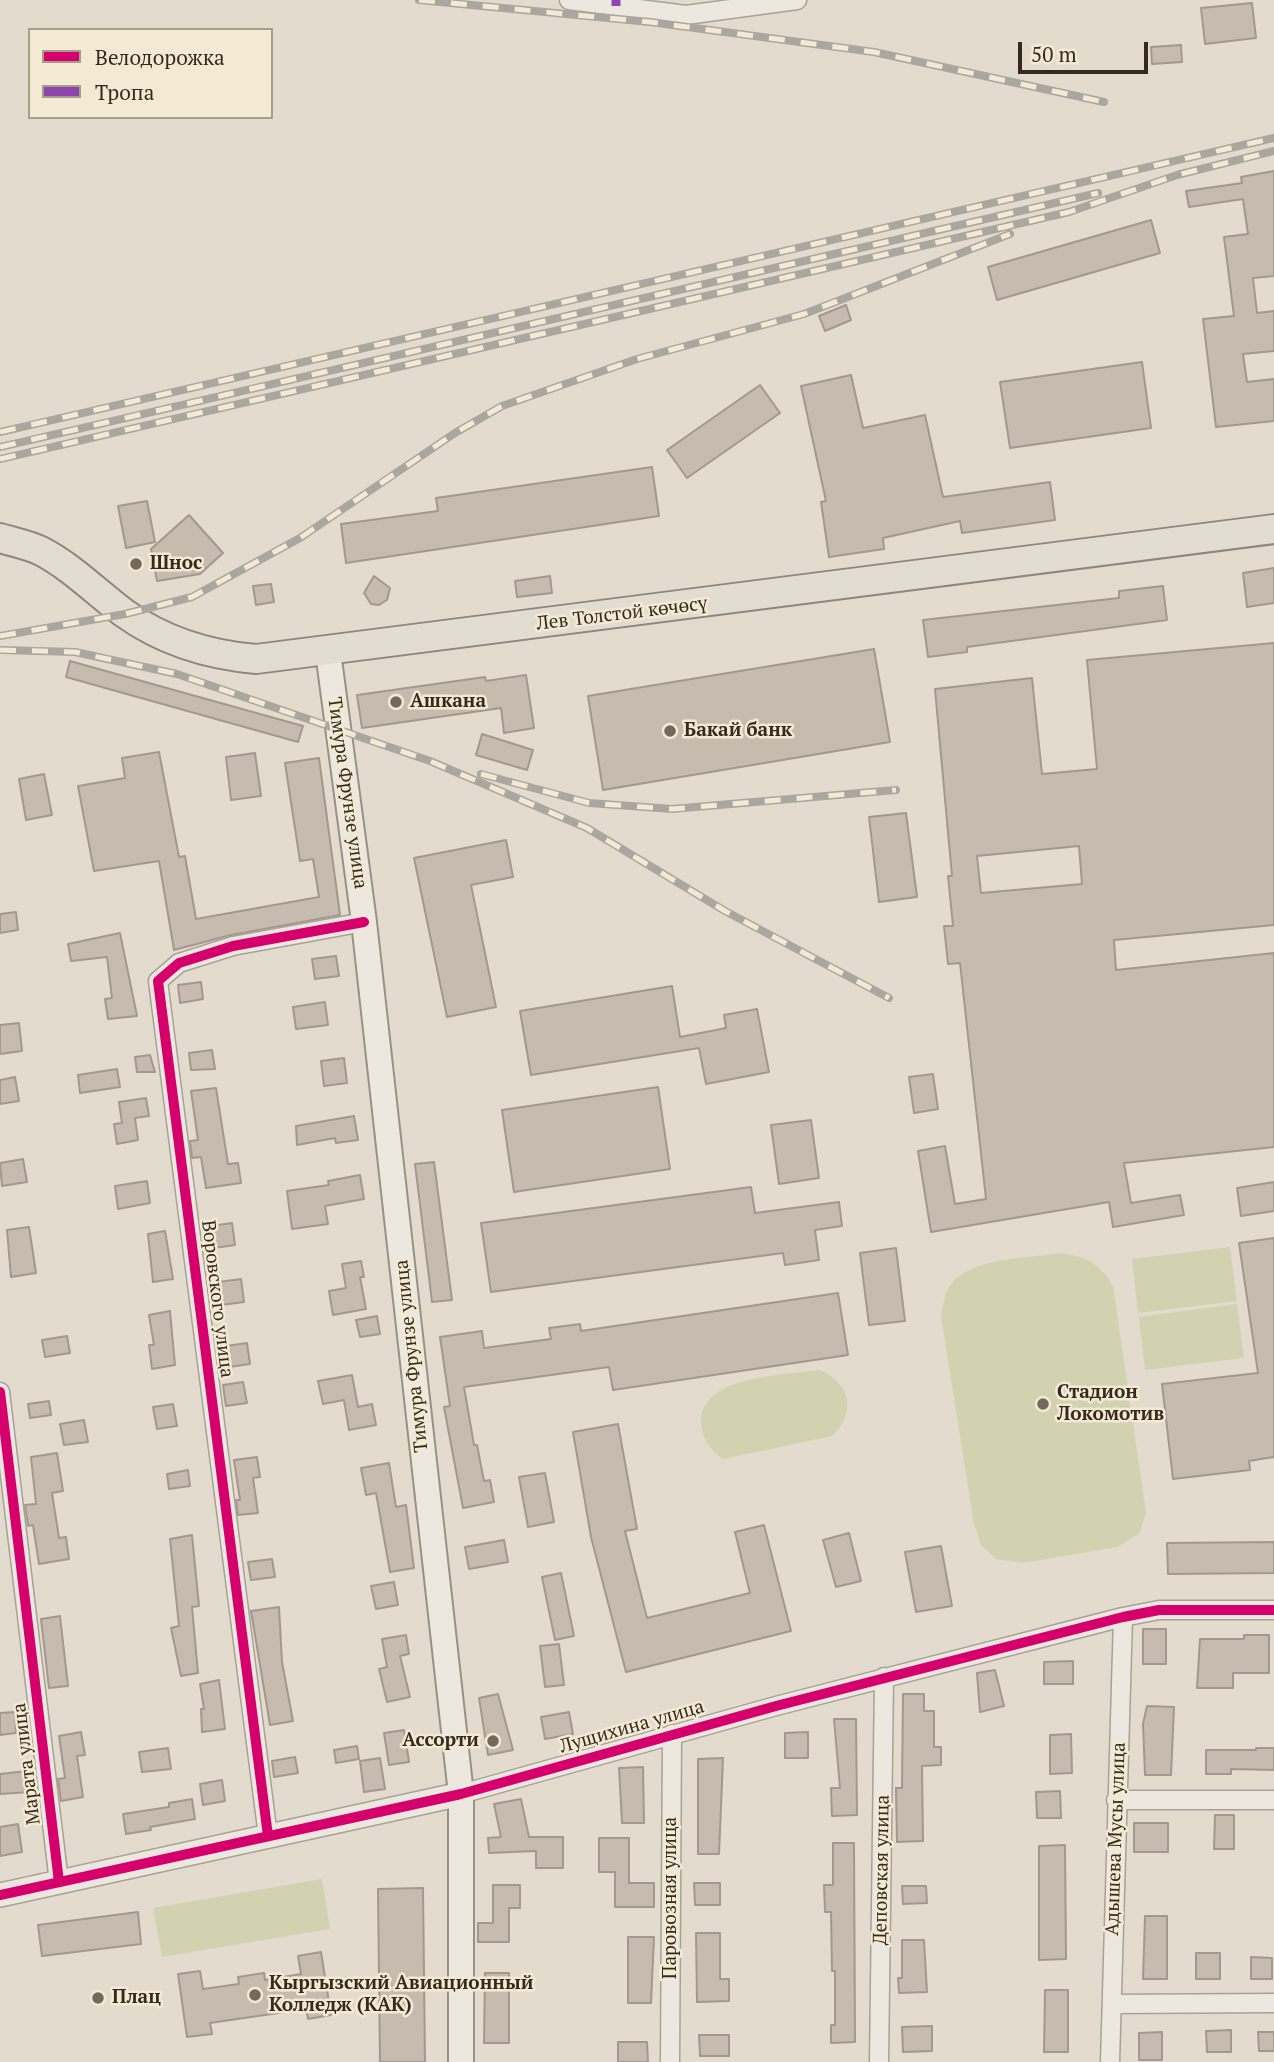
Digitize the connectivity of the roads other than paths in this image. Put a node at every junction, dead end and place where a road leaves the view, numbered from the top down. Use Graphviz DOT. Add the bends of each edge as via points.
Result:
graph roads {
  1 [pos="569,0"];
  2 [pos="797,0"];
  3 [pos="616,3"];
  4 [pos="1274,529"];
  5 [pos="0,538"];
  6 [pos="328,652"];
  7 [pos="364,922"];
  8 [pos="0,1392"];
  9 [pos="1274,1611"];
  10 [pos="1123,1617"];
  11 [pos="884,1678"];
  12 [pos="672,1734"];
  13 [pos="461,1794"];
  14 [pos="1116,1800"];
  15 [pos="1274,1800"];
  16 [pos="268,1836"];
  17 [pos="59,1882"];
  18 [pos="0,1895"];
  19 [pos="1274,2003"];
  20 [pos="1112,2004"];
  21 [pos="461,2062"];
  22 [pos="670,2062"];
  23 [pos="879,2062"];
  24 [pos="1110,2062"];
  1 -- 3 [label="street"];
  2 -- 3 [label="street" via="686,15"];
  4 -- 6 [label="main road, Лев Толстой көчөсү"];
  5 -- 6 [label="main road, Лев Толстой көчөсү" via="41,551 125,614 165,637 221,656 256,659"];
  6 -- 7 [label="main road, Тимура Фрунзе улица"];
  7 -- 13 [label="main road, Тимура Фрунзе улица"];
  7 -- 16 [label="street, Воровского улица" via="233,946 178,963 158,981"];
  8 -- 17 [label="street, Марата улица"];
  9 -- 10 [label="street, Лущихина улица" via="1159,1610"];
  10 -- 11 [label="street, Лущихина улица"];
  10 -- 14 [label="street, Адышева Мусы улица"];
  11 -- 12 [label="street, Лущихина улица"];
  11 -- 23 [label="street, Деповская улица"];
  12 -- 13 [label="street, Лущихина улица"];
  12 -- 22 [label="street, Паровозная улица"];
  13 -- 16 [label="street, Лущихина улица"];
  13 -- 21 [label="main road, Тимура Фрунзе улица"];
  14 -- 15 [label="street"];
  14 -- 20 [label="street, Адышева Мусы улица"];
  16 -- 17 [label="street, Лущихина улица"];
  17 -- 18 [label="street, Лущихина улица"];
  19 -- 20 [label="street"];
  20 -- 24 [label="street, Адышева Мусы улица"];
}
